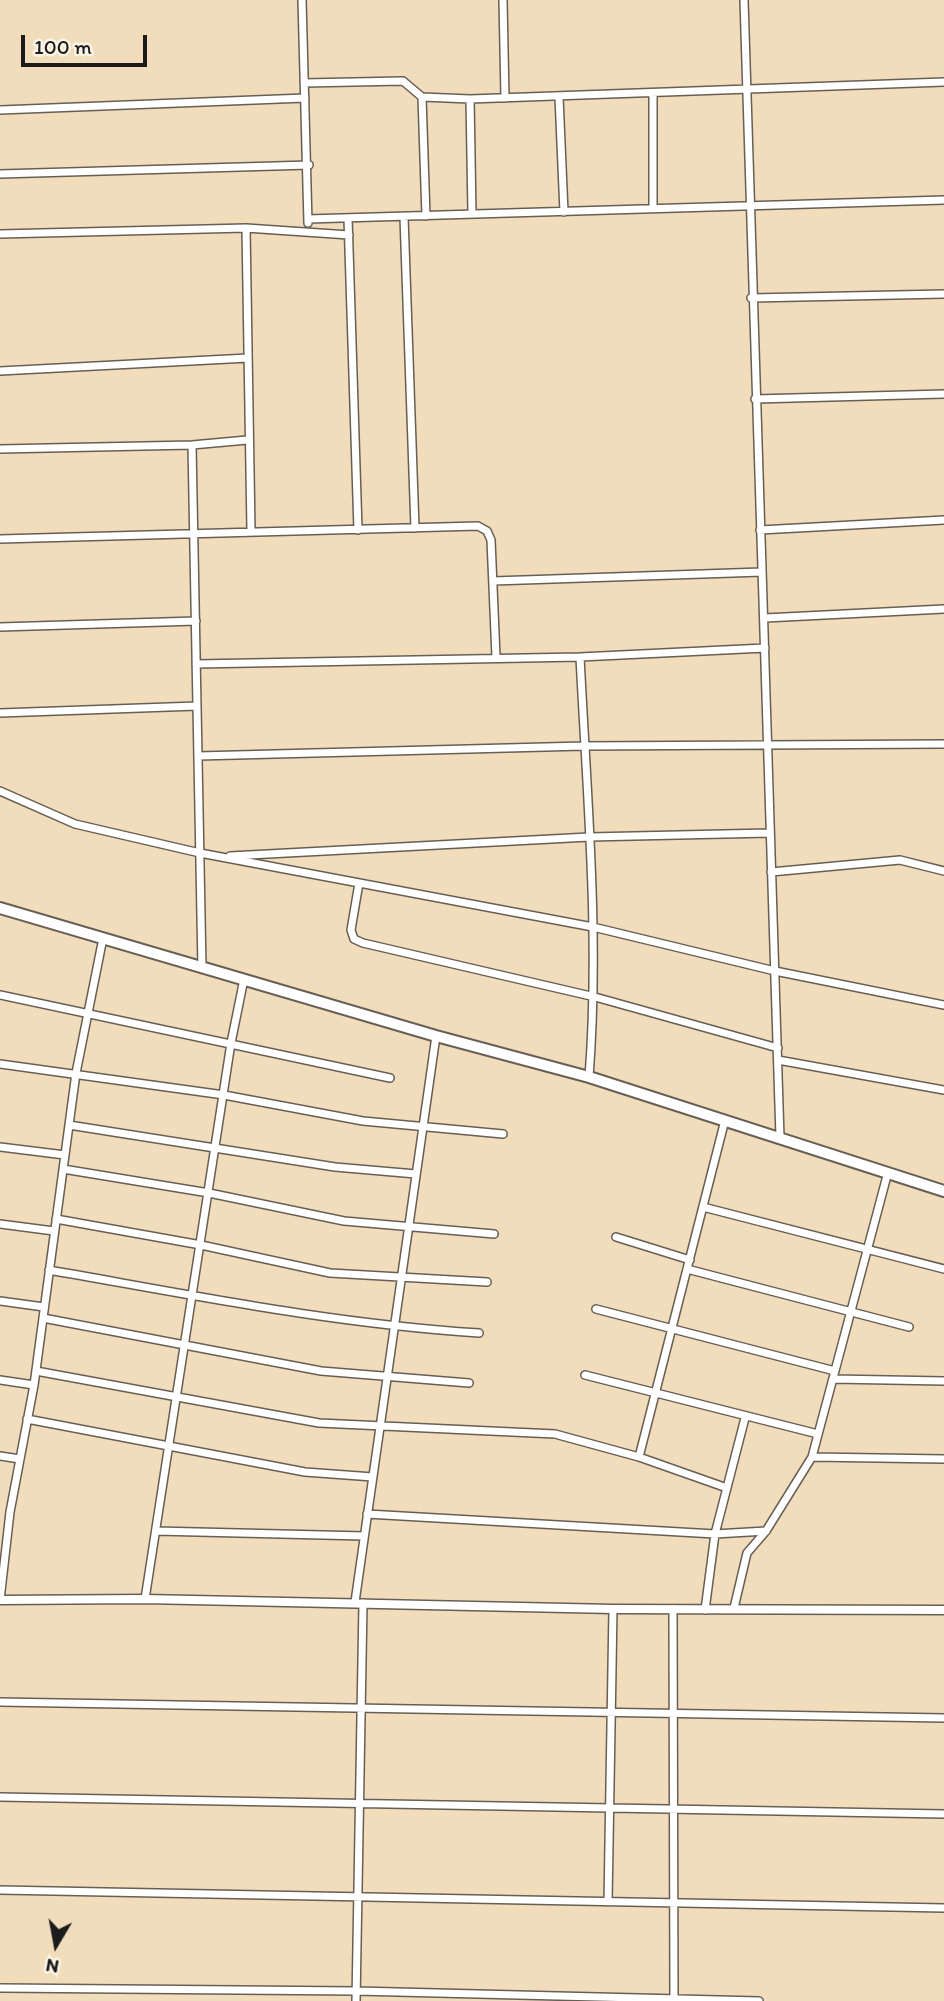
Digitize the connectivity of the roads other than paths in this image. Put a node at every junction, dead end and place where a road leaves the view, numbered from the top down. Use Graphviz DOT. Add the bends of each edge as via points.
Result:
graph roads {
  1 [pos="302,0"];
  2 [pos="503,0"];
  3 [pos="744,0"];
  4 [pos="944,82"];
  5 [pos="304,83"];
  6 [pos="745,89"];
  7 [pos="653,93"];
  8 [pos="422,97"];
  9 [pos="559,97"];
  10 [pos="305,98"];
  11 [pos="505,98"];
  12 [pos="470,99"];
  13 [pos="0,110"];
  14 [pos="309,165"];
  15 [pos="0,174"];
  16 [pos="944,200"];
  17 [pos="748,205"];
  18 [pos="653,208"];
  19 [pos="564,212"];
  20 [pos="472,214"];
  21 [pos="426,216"];
  22 [pos="404,217"];
  23 [pos="348,218"];
  24 [pos="308,219"];
  25 [pos="246,228"];
  26 [pos="308,231"];
  27 [pos="0,234"];
  28 [pos="349,235"];
  29 [pos="944,294"];
  30 [pos="751,298"];
  31 [pos="248,358"];
  32 [pos="0,371"];
  33 [pos="944,394"];
  34 [pos="754,399"];
  35 [pos="247,440"];
  36 [pos="192,445"];
  37 [pos="0,449"];
  38 [pos="944,520"];
  39 [pos="415,528"];
  40 [pos="358,530"];
  41 [pos="761,530"];
  42 [pos="251,531"];
  43 [pos="194,533"];
  44 [pos="0,539"];
  45 [pos="762,572"];
  46 [pos="493,581"];
  47 [pos="944,609"];
  48 [pos="765,618"];
  49 [pos="195,621"];
  50 [pos="0,627"];
  51 [pos="765,648"];
  52 [pos="580,656"];
  53 [pos="496,657"];
  54 [pos="196,664"];
  55 [pos="197,706"];
  56 [pos="0,713"];
  57 [pos="944,744"];
  58 [pos="767,745"];
  59 [pos="584,746"];
  60 [pos="198,756"];
  61 [pos="0,791"];
  62 [pos="769,833"];
  63 [pos="589,837"];
  64 [pos="200,853"];
  65 [pos="219,857"];
  66 [pos="771,872"];
  67 [pos="944,872"];
  68 [pos="359,883"];
  69 [pos="0,908"];
  70 [pos="593,927"];
  71 [pos="103,938"];
  72 [pos="202,968"];
  73 [pos="775,971"];
  74 [pos="244,979"];
  75 [pos="0,995"];
  76 [pos="595,997"];
  77 [pos="944,1005"];
  78 [pos="89,1012"];
  79 [pos="436,1036"];
  80 [pos="231,1043"];
  81 [pos="778,1048"];
  82 [pos="779,1060"];
  83 [pos="0,1064"];
  84 [pos="76,1073"];
  85 [pos="589,1077"];
  86 [pos="390,1078"];
  87 [pos="944,1090"];
  88 [pos="224,1095"];
  89 [pos="725,1120"];
  90 [pos="69,1125"];
  91 [pos="423,1127"];
  92 [pos="503,1134"];
  93 [pos="780,1137"];
  94 [pos="216,1146"];
  95 [pos="0,1147"];
  96 [pos="65,1156"];
  97 [pos="63,1169"];
  98 [pos="888,1172"];
  99 [pos="416,1174"];
  100 [pos="944,1191"];
  101 [pos="209,1194"];
  102 [pos="703,1207"];
  103 [pos="56,1219"];
  104 [pos="0,1224"];
  105 [pos="409,1225"];
  106 [pos="54,1231"];
  107 [pos="494,1234"];
  108 [pos="616,1237"];
  109 [pos="201,1245"];
  110 [pos="868,1249"];
  111 [pos="690,1260"];
  112 [pos="687,1269"];
  113 [pos="944,1269"];
  114 [pos="49,1270"];
  115 [pos="402,1277"];
  116 [pos="487,1283"];
  117 [pos="193,1296"];
  118 [pos="0,1301"];
  119 [pos="44,1307"];
  120 [pos="596,1309"];
  121 [pos="851,1313"];
  122 [pos="43,1318"];
  123 [pos="909,1327"];
  124 [pos="394,1328"];
  125 [pos="672,1328"];
  126 [pos="479,1333"];
  127 [pos="185,1346"];
  128 [pos="36,1371"];
  129 [pos="585,1375"];
  130 [pos="834,1375"];
  131 [pos="387,1378"];
  132 [pos="0,1380"];
  133 [pos="944,1381"];
  134 [pos="469,1383"];
  135 [pos="34,1385"];
  136 [pos="655,1392"];
  137 [pos="177,1398"];
  138 [pos="745,1418"];
  139 [pos="27,1419"];
  140 [pos="380,1424"];
  141 [pos="818,1434"];
  142 [pos="169,1447"];
  143 [pos="0,1456"];
  144 [pos="639,1457"];
  145 [pos="812,1457"];
  146 [pos="20,1459"];
  147 [pos="944,1459"];
  148 [pos="373,1477"];
  149 [pos="727,1488"];
  150 [pos="0,1511"];
  151 [pos="10,1512"];
  152 [pos="368,1514"];
  153 [pos="156,1531"];
  154 [pos="766,1531"];
  155 [pos="715,1534"];
  156 [pos="364,1536"];
  157 [pos="145,1599"];
  158 [pos="0,1600"];
  159 [pos="359,1603"];
  160 [pos="734,1608"];
  161 [pos="613,1609"];
  162 [pos="673,1609"];
  163 [pos="705,1610"];
  164 [pos="944,1611"];
  165 [pos="0,1702"];
  166 [pos="362,1707"];
  167 [pos="611,1712"];
  168 [pos="673,1712"];
  169 [pos="944,1718"];
  170 [pos="0,1797"];
  171 [pos="361,1801"];
  172 [pos="610,1807"];
  173 [pos="673,1808"];
  174 [pos="944,1814"];
  175 [pos="0,1890"];
  176 [pos="358,1898"];
  177 [pos="608,1902"];
  178 [pos="674,1903"];
  179 [pos="944,1908"];
  180 [pos="0,1988"];
  181 [pos="357,1991"];
  182 [pos="356,2001"];
  183 [pos="674,2001"];
  184 [pos="759,2001"];
  1 -- 5 [label="street"];
  2 -- 11 [label="street"];
  3 -- 6 [label="street"];
  4 -- 6 [label="street"];
  5 -- 8 [label="street" via="402,81"];
  5 -- 10 [label="street"];
  6 -- 7 [label="street"];
  6 -- 17 [label="street"];
  7 -- 9 [label="street"];
  7 -- 18 [label="street"];
  8 -- 12 [label="street"];
  8 -- 21 [label="street"];
  9 -- 11 [label="street"];
  9 -- 19 [label="street"];
  10 -- 13 [label="street"];
  10 -- 14 [label="street"];
  11 -- 12 [label="street"];
  12 -- 20 [label="street"];
  14 -- 15 [label="street"];
  14 -- 24 [label="street"];
  16 -- 17 [label="street"];
  17 -- 18 [label="street"];
  17 -- 30 [label="street"];
  18 -- 19 [label="street"];
  19 -- 20 [label="street"];
  20 -- 21 [label="street"];
  21 -- 22 [label="street"];
  22 -- 23 [label="street"];
  22 -- 39 [label="street"];
  23 -- 24 [label="street"];
  23 -- 28 [label="street"];
  24 -- 26 [label="street"];
  25 -- 26 [label="street"];
  25 -- 27 [label="street"];
  25 -- 31 [label="street"];
  26 -- 28 [label="street"];
  28 -- 40 [label="street"];
  29 -- 30 [label="street"];
  30 -- 34 [label="street"];
  31 -- 32 [label="street"];
  31 -- 35 [label="street"];
  33 -- 34 [label="street"];
  34 -- 41 [label="street"];
  35 -- 36 [label="street"];
  35 -- 42 [label="street"];
  36 -- 37 [label="street"];
  36 -- 43 [label="street"];
  38 -- 41 [label="street"];
  39 -- 40 [label="street"];
  39 -- 46 [label="street" via="478,526 487,531"];
  40 -- 42 [label="street"];
  41 -- 45 [label="street"];
  42 -- 43 [label="street"];
  43 -- 44 [label="street"];
  43 -- 49 [label="street"];
  45 -- 46 [label="street"];
  45 -- 48 [label="street"];
  46 -- 53 [label="street"];
  47 -- 48 [label="street"];
  48 -- 51 [label="street"];
  49 -- 50 [label="street"];
  49 -- 54 [label="street"];
  51 -- 52 [label="street"];
  51 -- 58 [label="street"];
  52 -- 53 [label="street"];
  52 -- 59 [label="street"];
  53 -- 54 [label="street"];
  54 -- 55 [label="street"];
  55 -- 56 [label="street"];
  55 -- 60 [label="street"];
  57 -- 58 [label="street"];
  58 -- 59 [label="street"];
  58 -- 62 [label="street"];
  59 -- 60 [label="street"];
  59 -- 63 [label="street"];
  60 -- 64 [label="street"];
  61 -- 64 [label="street" via="75,824"];
  62 -- 63 [label="street"];
  62 -- 66 [label="street"];
  63 -- 65 [label="street"];
  63 -- 70 [label="street"];
  64 -- 65 [label="street"];
  64 -- 72 [label="street"];
  65 -- 68 [label="street"];
  66 -- 67 [label="street" via="900,860"];
  66 -- 73 [label="street"];
  68 -- 70 [label="street"];
  68 -- 76 [label="street" via="351,930 354,939"];
  69 -- 71 [label="main road"];
  70 -- 73 [label="street"];
  70 -- 76 [label="street"];
  71 -- 72 [label="main road"];
  71 -- 78 [label="street"];
  72 -- 74 [label="main road"];
  73 -- 77 [label="street"];
  73 -- 81 [label="street"];
  74 -- 79 [label="main road"];
  74 -- 80 [label="street"];
  75 -- 78 [label="street"];
  76 -- 81 [label="street"];
  76 -- 85 [label="street"];
  78 -- 80 [label="street"];
  78 -- 84 [label="street"];
  79 -- 85 [label="main road"];
  79 -- 91 [label="street"];
  80 -- 86 [label="street"];
  80 -- 88 [label="street"];
  81 -- 82 [label="street"];
  82 -- 87 [label="street"];
  82 -- 93 [label="street"];
  83 -- 84 [label="street"];
  84 -- 88 [label="street"];
  84 -- 90 [label="street"];
  85 -- 89 [label="main road"];
  88 -- 91 [label="street" via="363,1121"];
  88 -- 94 [label="street"];
  89 -- 93 [label="main road"];
  89 -- 102 [label="street"];
  90 -- 94 [label="street"];
  90 -- 96 [label="street"];
  91 -- 92 [label="street"];
  91 -- 99 [label="street"];
  93 -- 98 [label="main road"];
  94 -- 99 [label="street" via="335,1167"];
  94 -- 101 [label="street"];
  95 -- 96 [label="street"];
  96 -- 97 [label="street"];
  97 -- 101 [label="street"];
  97 -- 103 [label="street"];
  98 -- 100 [label="main road"];
  98 -- 110 [label="street"];
  99 -- 105 [label="street"];
  101 -- 105 [label="street" via="344,1222"];
  101 -- 109 [label="street"];
  102 -- 110 [label="street"];
  102 -- 111 [label="street"];
  103 -- 106 [label="street"];
  103 -- 109 [label="street"];
  104 -- 106 [label="street"];
  105 -- 107 [label="street"];
  105 -- 115 [label="street"];
  106 -- 114 [label="street"];
  108 -- 111 [label="street"];
  109 -- 115 [label="street" via="330,1273"];
  109 -- 117 [label="street"];
  110 -- 113 [label="street"];
  110 -- 121 [label="street"];
  111 -- 112 [label="street"];
  112 -- 121 [label="street"];
  112 -- 125 [label="street"];
  114 -- 117 [label="street"];
  114 -- 119 [label="street"];
  115 -- 116 [label="street"];
  115 -- 124 [label="street"];
  117 -- 124 [label="street"];
  117 -- 127 [label="street"];
  118 -- 119 [label="street"];
  119 -- 122 [label="street"];
  120 -- 125 [label="street"];
  121 -- 123 [label="street"];
  121 -- 130 [label="street"];
  122 -- 127 [label="street"];
  122 -- 128 [label="street"];
  124 -- 126 [label="street"];
  124 -- 131 [label="street"];
  125 -- 130 [label="street"];
  125 -- 136 [label="street"];
  127 -- 131 [label="street"];
  127 -- 137 [label="street"];
  128 -- 135 [label="street"];
  128 -- 137 [label="street"];
  129 -- 136 [label="street"];
  130 -- 133 [label="street"];
  130 -- 141 [label="street"];
  131 -- 134 [label="street"];
  131 -- 140 [label="street"];
  132 -- 135 [label="street"];
  135 -- 139 [label="street"];
  136 -- 138 [label="street"];
  136 -- 144 [label="street"];
  137 -- 140 [label="street" via="319,1423"];
  137 -- 142 [label="street"];
  138 -- 141 [label="street"];
  138 -- 149 [label="street"];
  139 -- 142 [label="street"];
  139 -- 146 [label="street"];
  140 -- 144 [label="street" via="555,1434"];
  140 -- 148 [label="street"];
  141 -- 145 [label="street"];
  142 -- 148 [label="street" via="305,1472"];
  142 -- 153 [label="street"];
  143 -- 146 [label="street"];
  144 -- 149 [label="street"];
  145 -- 147 [label="street"];
  145 -- 154 [label="street"];
  146 -- 151 [label="street"];
  148 -- 152 [label="street"];
  149 -- 155 [label="street"];
  150 -- 151 [label="street"];
  151 -- 158 [label="street"];
  152 -- 155 [label="street"];
  152 -- 156 [label="street"];
  153 -- 156 [label="street"];
  153 -- 157 [label="street"];
  154 -- 155 [label="street"];
  154 -- 160 [label="street" via="747,1553"];
  155 -- 163 [label="street"];
  156 -- 159 [label="street"];
  157 -- 158 [label="street"];
  157 -- 159 [label="street"];
  159 -- 161 [label="street"];
  159 -- 166 [label="street"];
  160 -- 163 [label="street"];
  160 -- 164 [label="street"];
  161 -- 162 [label="street"];
  161 -- 167 [label="street"];
  162 -- 163 [label="street"];
  162 -- 168 [label="street"];
  165 -- 166 [label="street"];
  166 -- 167 [label="street"];
  166 -- 171 [label="street"];
  167 -- 168 [label="street"];
  167 -- 172 [label="street"];
  168 -- 169 [label="street"];
  168 -- 173 [label="street"];
  170 -- 171 [label="street"];
  171 -- 172 [label="street"];
  171 -- 176 [label="street"];
  172 -- 173 [label="street"];
  172 -- 177 [label="street"];
  173 -- 174 [label="street"];
  173 -- 178 [label="street"];
  175 -- 176 [label="street"];
  176 -- 177 [label="street"];
  176 -- 181 [label="street"];
  177 -- 178 [label="street"];
  178 -- 179 [label="street"];
  178 -- 183 [label="street"];
  180 -- 181 [label="street"];
  181 -- 182 [label="street"];
  181 -- 183 [label="street"];
  183 -- 184 [label="street"];
}
